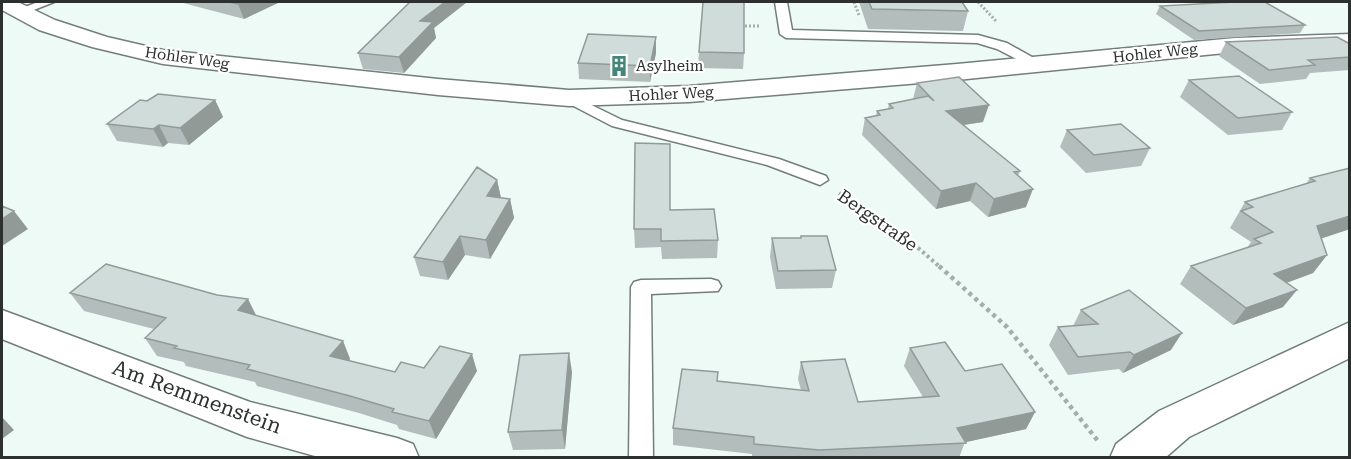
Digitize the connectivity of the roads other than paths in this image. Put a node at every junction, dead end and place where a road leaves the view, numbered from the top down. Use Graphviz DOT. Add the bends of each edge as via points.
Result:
graph roads {
  1 [pos="48,2"];
  2 [pos="781,2"];
  3 [pos="10,5"];
  4 [pos="1350,41"];
  5 [pos="1041,66"];
  6 [pos="569,98"];
  7 [pos="820,180"];
  8 [pos="711,286"];
  9 [pos="2,324"];
  10 [pos="1350,338"];
  11 [pos="1118,453"];
  12 [pos="397,458"];
  13 [pos="641,458"];
  1 -- 3 [label="lane"];
  2 -- 5 [label="lane" via="786,34 978,39 1002,46"];
  3 -- 6 [label="street, Hohler Weg" via="47,25 163,57"];
  4 -- 5 [label="street, Hohler Weg" via="1234,45"];
  5 -- 6 [label="street, Hohler Weg" via="689,94"];
  6 -- 7 [label="lane, Bergstraße" via="617,123 773,162"];
  8 -- 13 [label="lane" via="641,287"];
  9 -- 12 [label="street, Am Remmenstein" via="248,419"];
  10 -- 11 [label="street"];
}
